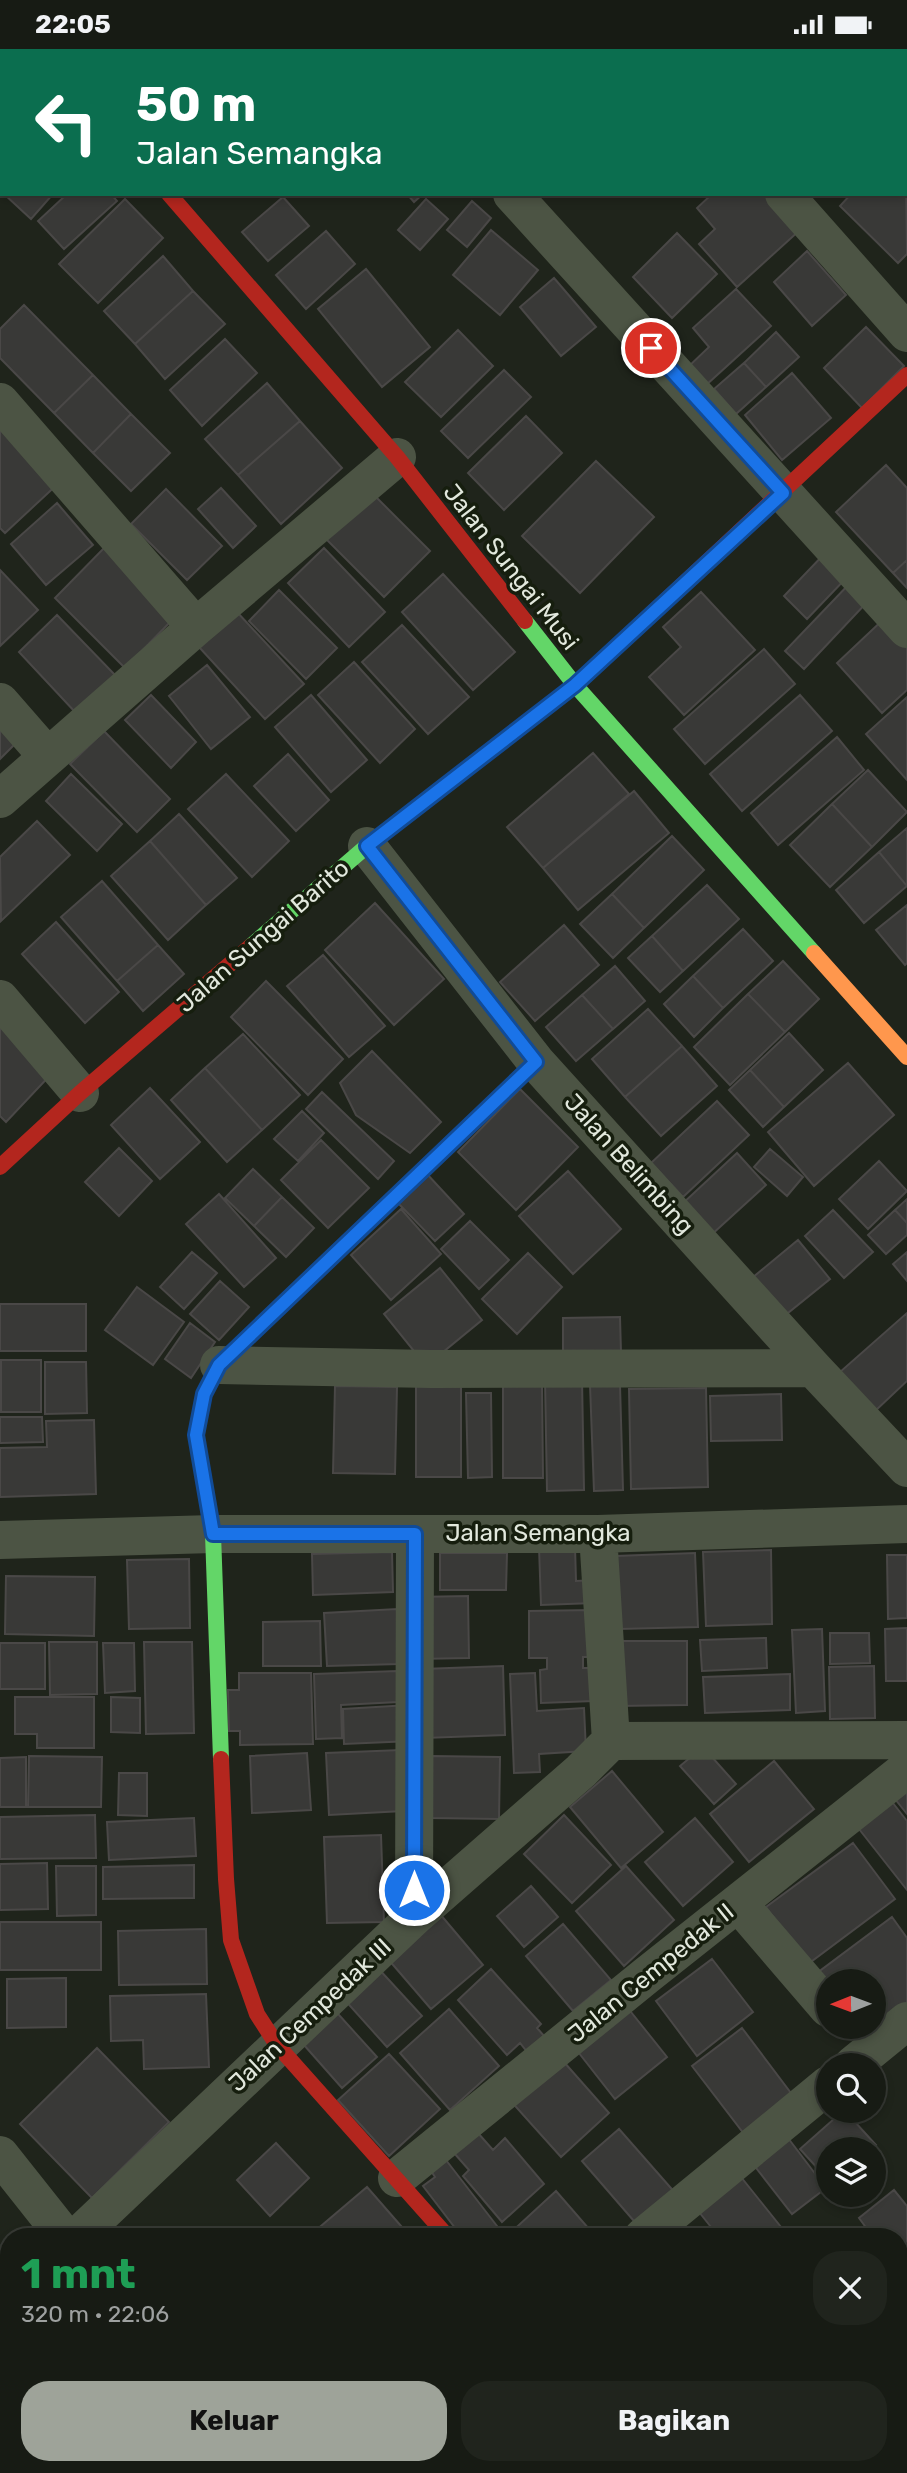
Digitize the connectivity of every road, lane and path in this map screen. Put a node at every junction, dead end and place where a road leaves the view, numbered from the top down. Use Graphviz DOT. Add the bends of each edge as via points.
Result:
graph roads {
  1 [pos="171,196"];
  2 [pos="514,196"];
  3 [pos="786,196"];
  4 [pos="907,333"];
  5 [pos="907,375"];
  6 [pos="0,402"];
  7 [pos="397,457"];
  8 [pos="783,493"];
  9 [pos="196,627"];
  10 [pos="907,629"];
  11 [pos="575,685"];
  12 [pos="0,702"];
  13 [pos="48,757"];
  14 [pos="0,799"];
  15 [pos="367,846"];
  16 [pos="0,999"];
  17 [pos="907,1057"];
  18 [pos="536,1062"];
  19 [pos="80,1093"];
  20 [pos="0,1167"];
  21 [pos="219,1365"];
  22 [pos="813,1367"];
  23 [pos="907,1468"];
  24 [pos="907,1524"];
  25 [pos="213,1534"];
  26 [pos="415,1534"];
  27 [pos="598,1534"];
  28 [pos="0,1540"];
  29 [pos="907,1740"];
  30 [pos="611,1741"];
  31 [pos="907,1769"];
  32 [pos="738,1903"];
  33 [pos="414,1917"];
  34 [pos="816,1994"];
  35 [pos="907,2021"];
  36 [pos="277,2045"];
  37 [pos="854,2048"];
  38 [pos="816,2095"];
  39 [pos="0,2155"];
  40 [pos="397,2178"];
  41 [pos="58,2228"];
  42 [pos="86,2228"];
  43 [pos="441,2228"];
  44 [pos="654,2228"];
  1 -- 7 [label="street, Jalan Sungai Musi"];
  2 -- 8 [label="street"];
  3 -- 4 [label="street"];
  5 -- 8 [label="street, Jalan Sungai Barito"];
  6 -- 9 [label="street"];
  7 -- 9 [label="street"];
  7 -- 11 [label="street, Jalan Sungai Musi"];
  8 -- 10 [label="street"];
  8 -- 11 [label="street, Jalan Sungai Barito"];
  9 -- 13 [label="street"];
  11 -- 15 [label="street, Jalan Sungai Barito"];
  11 -- 17 [label="street, Jalan Sungai Musi"];
  12 -- 13 [label="street"];
  13 -- 14 [label="street"];
  15 -- 18 [label="street, Jalan Belimbing"];
  15 -- 19 [label="street, Jalan Sungai Barito"];
  16 -- 19 [label="street"];
  18 -- 21 [label="street"];
  18 -- 22 [label="street, Jalan Belimbing"];
  19 -- 20 [label="street, Jalan Sungai Barito"];
  21 -- 22 [label="street"];
  21 -- 25 [label="street" via="204,1394 196,1435"];
  22 -- 23 [label="street, Jalan Belimbing"];
  24 -- 27 [label="street, Jalan Semangka"];
  25 -- 26 [label="street, Jalan Semangka"];
  25 -- 28 [label="street, Jalan Semangka"];
  25 -- 36 [label="street" via="231,1940 257,2014"];
  26 -- 27 [label="street, Jalan Semangka"];
  26 -- 33 [label="street"];
  27 -- 30 [label="street"];
  29 -- 30 [label="street"];
  30 -- 33 [label="street, Jalan Cempedak III"];
  31 -- 32 [label="street, Jalan Cempedak II"];
  32 -- 34 [label="street"];
  32 -- 40 [label="street, Jalan Cempedak II"];
  33 -- 36 [label="street, Jalan Cempedak III"];
  35 -- 37 [label="street"];
  36 -- 40 [label="street"];
  36 -- 42 [label="street, Jalan Cempedak III"];
  38 -- 44 [label="street"];
  39 -- 41 [label="street"];
  40 -- 43 [label="street"];
}
